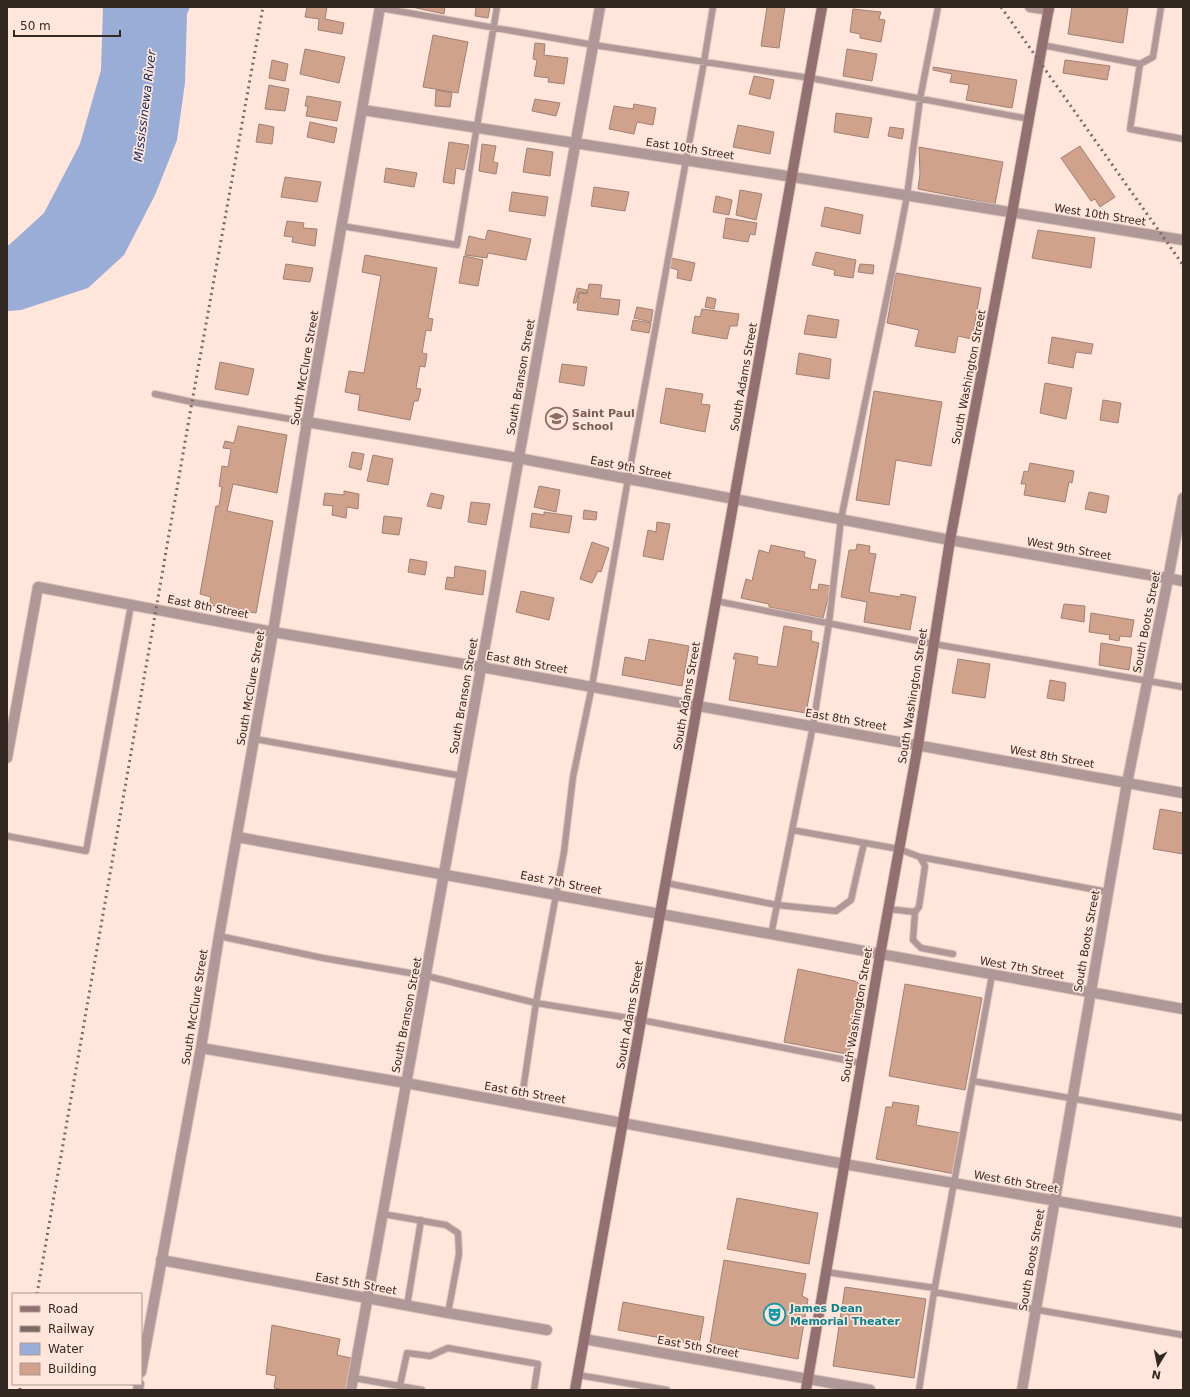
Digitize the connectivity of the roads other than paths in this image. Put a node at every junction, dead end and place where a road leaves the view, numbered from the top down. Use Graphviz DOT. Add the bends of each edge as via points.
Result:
graph roads {
  1 [pos="380,7"];
  2 [pos="497,7"];
  3 [pos="600,7"];
  4 [pos="713,7"];
  5 [pos="822,7"];
  6 [pos="938,7"];
  7 [pos="1030,7"];
  8 [pos="1161,7"];
  9 [pos="1049,8"];
  10 [pos="493,27"];
  11 [pos="594,45"];
  12 [pos="1042,45"];
  13 [pos="704,62"];
  14 [pos="1140,64"];
  15 [pos="810,78"];
  16 [pos="920,99"];
  17 [pos="363,110"];
  18 [pos="1029,119"];
  19 [pos="477,128"];
  20 [pos="1183,139"];
  21 [pos="576,143"];
  22 [pos="686,160"];
  23 [pos="793,177"];
  24 [pos="907,196"];
  25 [pos="1012,214"];
  26 [pos="342,226"];
  27 [pos="1183,240"];
  28 [pos="155,394"];
  29 [pos="307,422"];
  30 [pos="518,458"];
  31 [pos="628,479"];
  32 [pos="1183,498"];
  33 [pos="734,499"];
  34 [pos="841,519"];
  35 [pos="950,540"];
  36 [pos="1168,578"];
  37 [pos="1183,581"];
  38 [pos="716,601"];
  39 [pos="131,605"];
  40 [pos="829,623"];
  41 [pos="273,632"];
  42 [pos="934,644"];
  43 [pos="481,667"];
  44 [pos="1148,681"];
  45 [pos="592,686"];
  46 [pos="1183,687"];
  47 [pos="698,705"];
  48 [pos="813,726"];
  49 [pos="255,739"];
  50 [pos="918,745"];
  51 [pos="7,758"];
  52 [pos="462,776"];
  53 [pos="1127,783"];
  54 [pos="1183,793"];
  55 [pos="792,830"];
  56 [pos="7,836"];
  57 [pos="237,838"];
  58 [pos="864,843"];
  59 [pos="899,849"];
  60 [pos="920,857"];
  61 [pos="444,874"];
  62 [pos="666,883"];
  63 [pos="1108,892"];
  64 [pos="556,895"];
  65 [pos="777,905"];
  66 [pos="888,909"];
  67 [pos="915,912"];
  68 [pos="660,914"];
  69 [pos="771,935"];
  70 [pos="219,936"];
  71 [pos="953,954"];
  72 [pos="880,955"];
  73 [pos="992,975"];
  74 [pos="427,976"];
  75 [pos="1090,993"];
  76 [pos="536,1003"];
  77 [pos="1183,1009"];
  78 [pos="641,1020"];
  79 [pos="201,1048"];
  80 [pos="861,1063"];
  81 [pos="973,1081"];
  82 [pos="406,1083"];
  83 [pos="1072,1100"];
  84 [pos="521,1104"];
  85 [pos="1183,1118"];
  86 [pos="623,1123"];
  87 [pos="844,1164"];
  88 [pos="954,1183"];
  89 [pos="1055,1201"];
  90 [pos="383,1214"];
  91 [pos="421,1220"];
  92 [pos="1183,1223"];
  93 [pos="161,1260"];
  94 [pos="826,1272"];
  95 [pos="935,1290"];
  96 [pos="368,1299"];
  97 [pos="407,1306"];
  98 [pos="1036,1310"];
  99 [pos="448,1313"];
  100 [pos="548,1330"];
  101 [pos="1183,1336"];
  102 [pos="584,1339"];
  103 [pos="142,1366"];
  104 [pos="578,1375"];
  105 [pos="354,1378"];
  106 [pos="808,1379"];
  107 [pos="400,1388"];
  108 [pos="351,1390"];
  109 [pos="422,1390"];
  110 [pos="534,1390"];
  111 [pos="576,1390"];
  112 [pos="667,1390"];
  113 [pos="806,1390"];
  114 [pos="870,1390"];
  115 [pos="919,1390"];
  116 [pos="1022,1390"];
  1 -- 10 [label="lane"];
  1 -- 17 [label="street, South McClure Street"];
  2 -- 10 [label="lane"];
  3 -- 11 [label="street, South Branson Street"];
  4 -- 13 [label="lane"];
  5 -- 15 [label="main road, South Adams Street"];
  6 -- 16 [label="lane"];
  7 -- 9 [label="street"];
  8 -- 14 [label="lane" via="1153,57"];
  9 -- 12 [label="main road, South Washington Street"];
  10 -- 11 [label="lane"];
  10 -- 19 [label="lane"];
  11 -- 13 [label="lane"];
  11 -- 21 [label="street, South Branson Street"];
  12 -- 14 [label="lane"];
  12 -- 18 [label="main road, South Washington Street"];
  13 -- 15 [label="lane"];
  13 -- 22 [label="lane"];
  14 -- 20 [label="lane" via="1130,129"];
  15 -- 16 [label="lane"];
  15 -- 23 [label="main road, South Adams Street"];
  16 -- 18 [label="lane"];
  16 -- 24 [label="lane"];
  17 -- 19 [label="street, East 10th Street"];
  17 -- 26 [label="street, South McClure Street"];
  18 -- 25 [label="main road, South Washington Street"];
  19 -- 21 [label="street, East 10th Street"];
  19 -- 26 [label="lane" via="457,246"];
  21 -- 22 [label="street, East 10th Street"];
  21 -- 30 [label="street, South Branson Street"];
  22 -- 23 [label="street, East 10th Street"];
  22 -- 31 [label="lane"];
  23 -- 24 [label="street, East 10th Street"];
  23 -- 33 [label="main road, South Adams Street"];
  24 -- 25 [label="street, East 10th Street"];
  24 -- 34 [label="lane"];
  25 -- 27 [label="street, West 10th Street"];
  25 -- 35 [label="main road, South Washington Street"];
  26 -- 29 [label="street, South McClure Street"];
  28 -- 29 [label="lane"];
  29 -- 30 [label="street, East 9th Street"];
  29 -- 41 [label="street, South McClure Street"];
  30 -- 31 [label="street, East 9th Street"];
  30 -- 43 [label="street, South Branson Street"];
  31 -- 33 [label="street, East 9th Street"];
  31 -- 45 [label="lane"];
  32 -- 36 [label="street, South Boots Street"];
  33 -- 34 [label="street, East 9th Street"];
  33 -- 38 [label="main road, South Adams Street"];
  34 -- 35 [label="street, East 9th Street"];
  34 -- 40 [label="lane"];
  35 -- 36 [label="street, West 9th Street"];
  35 -- 42 [label="main road, South Washington Street"];
  36 -- 37 [label="street, West 9th Street"];
  36 -- 44 [label="street, South Boots Street"];
  38 -- 40 [label="lane"];
  38 -- 47 [label="main road, South Adams Street"];
  39 -- 41 [label="street, East 8th Street"];
  39 -- 51 [label="street, East 8th Street" via="38,587"];
  39 -- 56 [label="lane" via="86,851"];
  40 -- 42 [label="lane"];
  40 -- 48 [label="lane"];
  41 -- 43 [label="street, East 8th Street"];
  41 -- 49 [label="street, South McClure Street"];
  42 -- 44 [label="lane"];
  42 -- 50 [label="main road, South Washington Street"];
  43 -- 45 [label="street, East 8th Street"];
  43 -- 52 [label="street, South Branson Street"];
  44 -- 46 [label="lane"];
  44 -- 53 [label="street, South Boots Street"];
  45 -- 47 [label="street, East 8th Street"];
  45 -- 64 [label="lane" via="573,777"];
  47 -- 48 [label="street, East 8th Street"];
  47 -- 62 [label="main road, South Adams Street"];
  48 -- 50 [label="street, East 8th Street"];
  48 -- 55 [label="lane"];
  49 -- 52 [label="lane"];
  49 -- 57 [label="street, South McClure Street"];
  50 -- 53 [label="street, West 8th Street"];
  50 -- 59 [label="main road, South Washington Street"];
  52 -- 61 [label="street, South Branson Street"];
  53 -- 54 [label="street, West 8th Street"];
  53 -- 63 [label="street, South Boots Street"];
  55 -- 58 [label="lane"];
  55 -- 65 [label="lane"];
  57 -- 61 [label="street, East 7th Street"];
  57 -- 70 [label="street, South McClure Street"];
  58 -- 59 [label="lane"];
  58 -- 65 [label="lane" via="851,900 836,912"];
  59 -- 60 [label="lane"];
  59 -- 66 [label="main road, South Washington Street"];
  60 -- 63 [label="lane"];
  60 -- 67 [label="lane" via="925,866"];
  61 -- 64 [label="street, East 7th Street"];
  61 -- 74 [label="street, South Branson Street"];
  62 -- 65 [label="lane"];
  62 -- 68 [label="main road, South Adams Street"];
  63 -- 75 [label="street, South Boots Street"];
  64 -- 68 [label="street, East 7th Street"];
  64 -- 76 [label="lane"];
  65 -- 69 [label="lane"];
  66 -- 67 [label="lane"];
  66 -- 72 [label="main road, South Washington Street"];
  67 -- 71 [label="lane" via="913,940 921,948"];
  68 -- 69 [label="street, East 7th Street"];
  68 -- 78 [label="main road, South Adams Street"];
  69 -- 72 [label="street, East 7th Street"];
  70 -- 74 [label="lane"];
  70 -- 79 [label="street, South McClure Street"];
  72 -- 73 [label="street, West 7th Street"];
  72 -- 80 [label="main road, South Washington Street"];
  73 -- 75 [label="street, West 7th Street"];
  73 -- 81 [label="lane"];
  74 -- 76 [label="lane"];
  74 -- 82 [label="street, South Branson Street"];
  75 -- 77 [label="street, West 7th Street"];
  75 -- 83 [label="street, South Boots Street"];
  76 -- 78 [label="lane"];
  76 -- 84 [label="lane"];
  78 -- 80 [label="lane"];
  78 -- 86 [label="main road, South Adams Street"];
  79 -- 82 [label="street, East 6th Street"];
  79 -- 93 [label="street, South McClure Street"];
  80 -- 87 [label="main road, South Washington Street"];
  81 -- 83 [label="lane"];
  81 -- 88 [label="lane"];
  82 -- 84 [label="street, East 6th Street"];
  82 -- 90 [label="street, South Branson Street"];
  83 -- 85 [label="lane"];
  83 -- 89 [label="street, South Boots Street"];
  84 -- 86 [label="street, East 6th Street"];
  86 -- 87 [label="street, East 6th Street"];
  86 -- 102 [label="main road, South Adams Street"];
  87 -- 88 [label="street, West 6th Street"];
  87 -- 94 [label="main road, South Washington Street"];
  88 -- 89 [label="street, West 6th Street"];
  88 -- 95 [label="lane"];
  89 -- 92 [label="street, West 6th Street"];
  89 -- 98 [label="street, South Boots Street"];
  90 -- 91 [label="lane"];
  90 -- 96 [label="street, South Branson Street"];
  91 -- 97 [label="lane"];
  91 -- 99 [label="lane" via="446,1225 458,1233 459,1254"];
  93 -- 96 [label="street, East 5th Street"];
  93 -- 103 [label="street, South McClure Street"];
  94 -- 95 [label="lane"];
  94 -- 106 [label="main road, South Washington Street"];
  95 -- 98 [label="lane"];
  95 -- 115 [label="lane"];
  96 -- 97 [label="street, East 5th Street"];
  96 -- 105 [label="street, South Branson Street"];
  97 -- 99 [label="street, East 5th Street"];
  98 -- 101 [label="lane"];
  98 -- 116 [label="street, South Boots Street"];
  99 -- 100 [label="street, East 5th Street"];
  102 -- 104 [label="main road, South Adams Street"];
  102 -- 106 [label="street, East 5th Street"];
  104 -- 111 [label="main road, South Adams Street"];
  104 -- 112 [label="lane"];
  105 -- 107 [label="lane"];
  105 -- 108 [label="street, South Branson Street"];
  106 -- 113 [label="main road, South Washington Street"];
  106 -- 114 [label="street, East 5th Street"];
  107 -- 109 [label="lane"];
  107 -- 110 [label="lane" via="407,1353 430,1356 448,1348 538,1364"];
}
